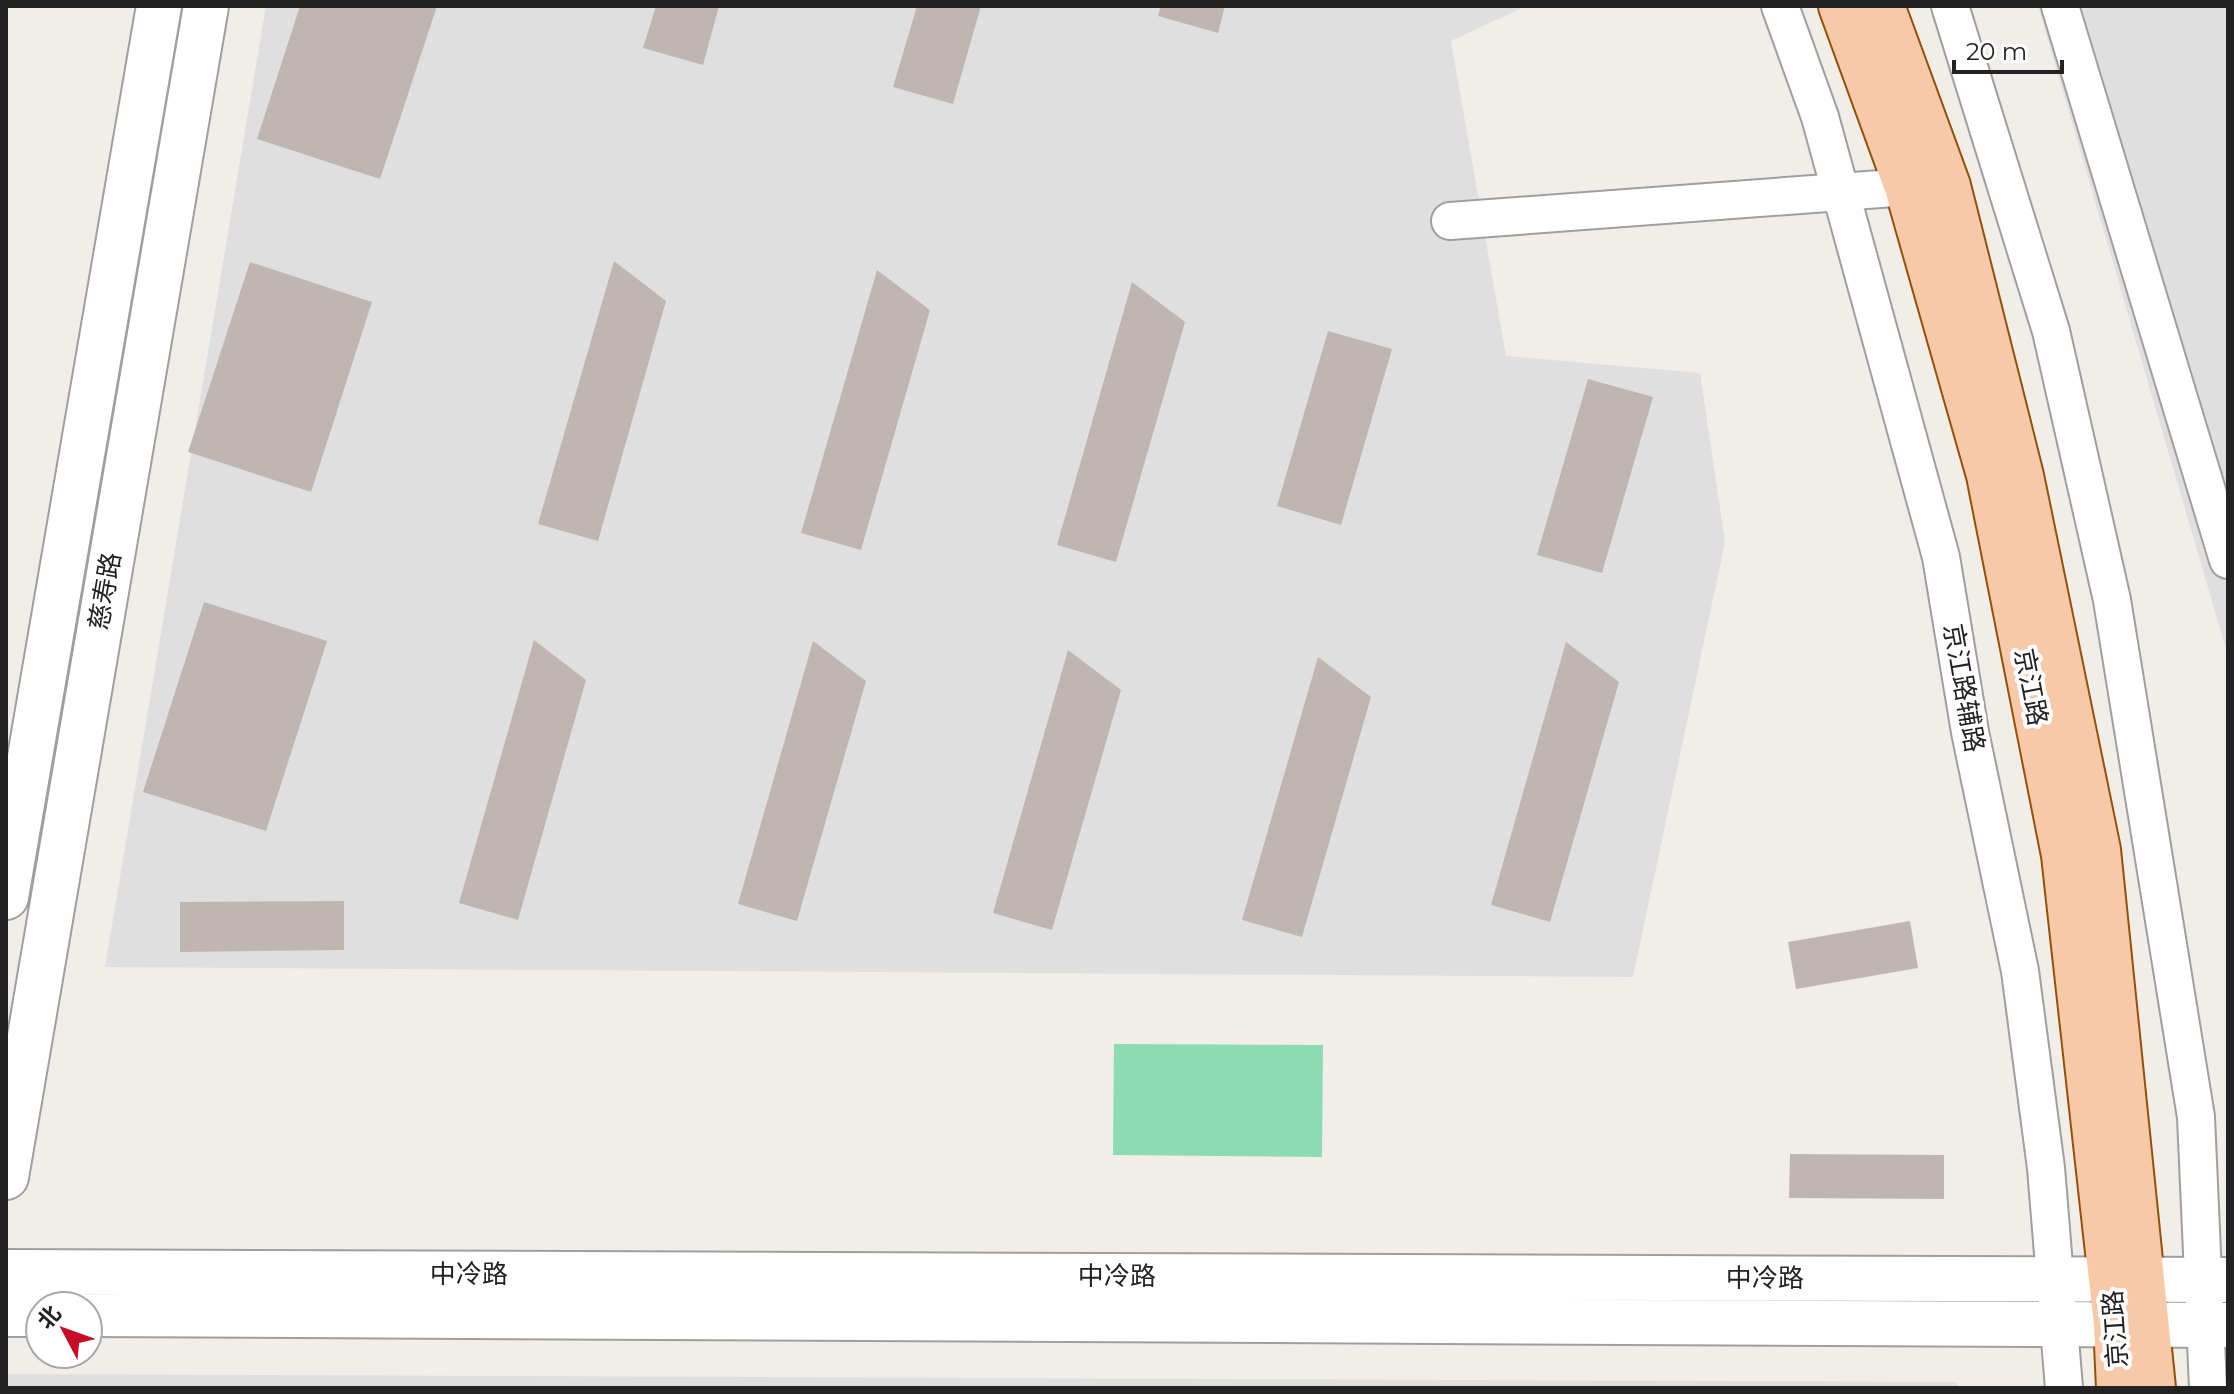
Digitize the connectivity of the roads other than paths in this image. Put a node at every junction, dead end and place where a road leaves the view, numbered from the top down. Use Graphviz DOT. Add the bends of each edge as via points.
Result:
graph roads {
  1 [pos="159,6"];
  2 [pos="206,6"];
  3 [pos="1780,6"];
  4 [pos="1841,6"];
  5 [pos="1882,6"];
  6 [pos="1950,6"];
  7 [pos="2060,6"];
  8 [pos="1907,187"];
  9 [pos="1841,192"];
  10 [pos="1450,221"];
  11 [pos="2228,560"];
  12 [pos="6,897"];
  13 [pos="6,1177"];
  14 [pos="6,1272"];
  15 [pos="2055,1279"];
  16 [pos="2128,1279"];
  17 [pos="2216,1280"];
  18 [pos="104,1314"];
  19 [pos="2058,1323"];
  20 [pos="2132,1324"];
  21 [pos="2217,1325"];
  22 [pos="2064,1388"];
  23 [pos="2119,1388"];
  24 [pos="2153,1388"];
  25 [pos="2208,1388"];
  1 -- 12 [label="street, 慈寿路"];
  2 -- 13 [label="street, 慈寿路"];
  3 -- 9 [label="street, 京江路辅路"];
  4 -- 8 [label="main road, 京江路"];
  5 -- 16 [label="main road, 京江路" via="1948,186 2021,476 2098,850"];
  6 -- 17 [label="street" via="2051,331 2112,600 2196,1117"];
  7 -- 11 [label="street"];
  8 -- 9 [label="street"];
  8 -- 16 [label="main road, 京江路" via="1989,475 2064,855"];
  9 -- 10 [label="street"];
  9 -- 15 [label="street, 京江路辅路" via="1941,557 1970,732 2020,971"];
  14 -- 15 [label="street, 中冷路"];
  15 -- 16 [label="street, 中冷路"];
  15 -- 19 [label="street, 京江路辅路"];
  16 -- 17 [label="street, 中冷路"];
  16 -- 20 [label="main road, 京江路"];
  17 -- 21 [label="street"];
  18 -- 19 [label="street, 中冷路"];
  19 -- 20 [label="street, 中冷路"];
  19 -- 22 [label="street, 京江路辅路"];
  20 -- 21 [label="street, 中冷路"];
  20 -- 23 [label="main road, 京江路"];
  20 -- 24 [label="main road, 京江路"];
  21 -- 25 [label="street"];
}
